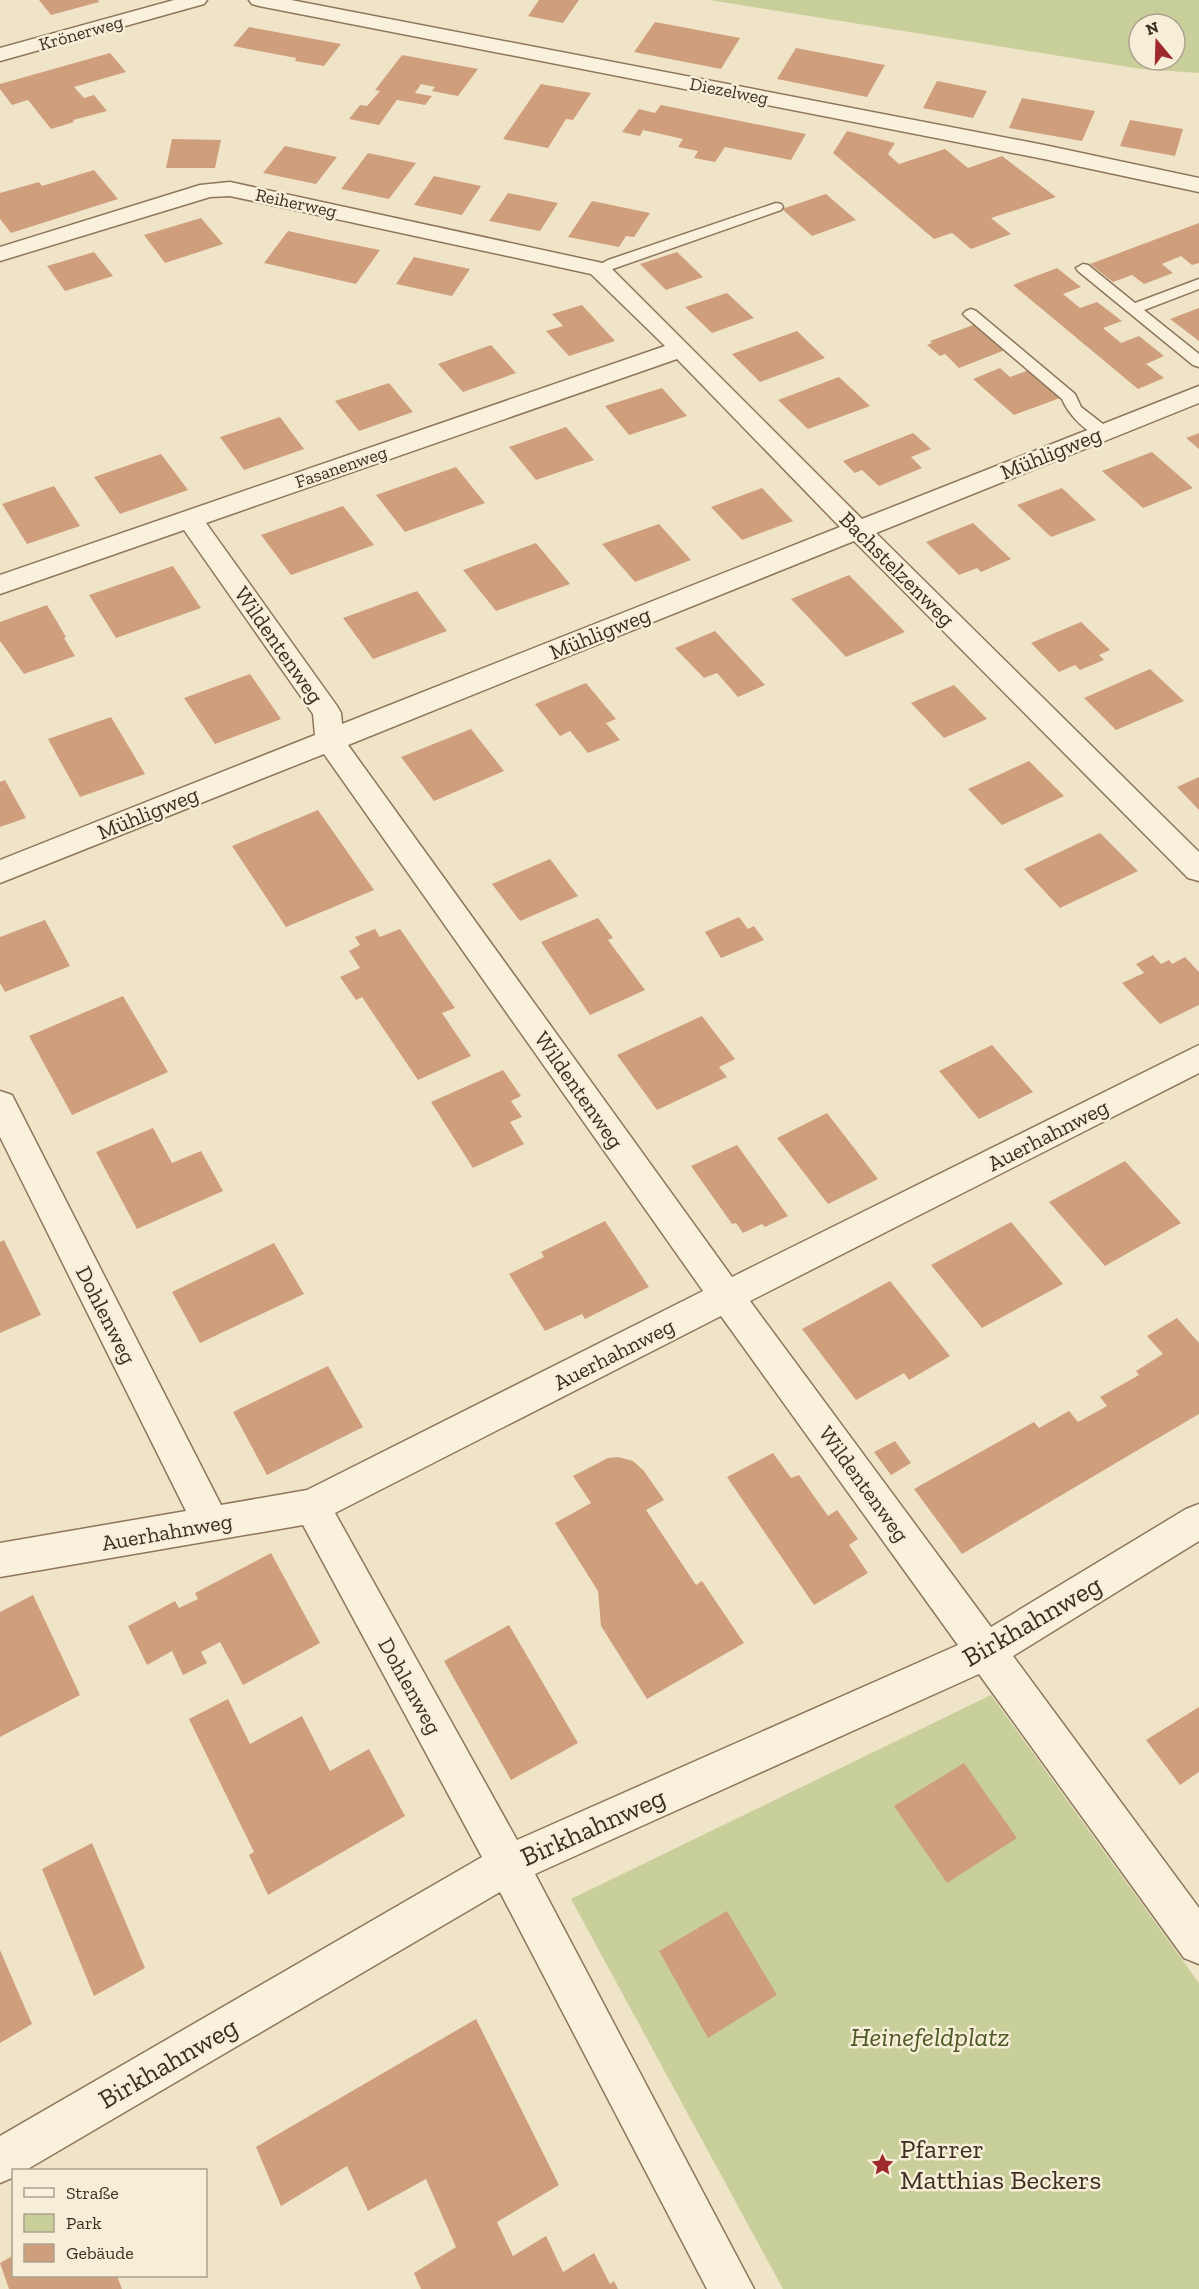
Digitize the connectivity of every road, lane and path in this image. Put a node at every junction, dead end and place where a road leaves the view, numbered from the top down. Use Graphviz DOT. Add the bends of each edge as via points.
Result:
graph roads {
  1 [pos="197,0"];
  2 [pos="259,0"];
  3 [pos="0,56"];
  4 [pos="1199,185"];
  5 [pos="776,207"];
  6 [pos="0,254"];
  7 [pos="598,268"];
  8 [pos="1083,268"];
  9 [pos="1199,284"];
  10 [pos="1133,309"];
  11 [pos="971,314"];
  12 [pos="681,349"];
  13 [pos="1199,362"];
  14 [pos="1199,394"];
  15 [pos="1102,432"];
  16 [pos="190,519"];
  17 [pos="858,530"];
  18 [pos="0,585"];
  19 [pos="330,741"];
  20 [pos="1199,870"];
  21 [pos="0,872"];
  22 [pos="1199,1058"];
  23 [pos="0,1104"];
  24 [pos="727,1297"];
  25 [pos="312,1506"];
  26 [pos="1199,1521"];
  27 [pos="212,1525"];
  28 [pos="0,1560"];
  29 [pos="987,1651"];
  30 [pos="508,1865"];
  31 [pos="1199,1943"];
  32 [pos="0,2161"];
  33 [pos="730,2289"];
  1 -- 3 [label="street, Krönerweg"];
  2 -- 4 [label="street, Diezelweg"];
  5 -- 7 [label="lane"];
  6 -- 7 [label="street, Reiherweg" via="208,190 230,189"];
  7 -- 12 [label="street, Bachstelzenweg"];
  8 -- 10 [label="lane"];
  9 -- 10 [label="lane"];
  10 -- 13 [label="lane"];
  11 -- 15 [label="lane" via="1069,397 1074,409"];
  12 -- 16 [label="street, Fasanenweg"];
  12 -- 17 [label="street, Bachstelzenweg"];
  14 -- 15 [label="street, Mühligweg"];
  15 -- 17 [label="street, Mühligweg"];
  16 -- 18 [label="street, Fasanenweg"];
  16 -- 19 [label="street, Wildentenweg" via="327,713"];
  17 -- 19 [label="street, Mühligweg"];
  17 -- 20 [label="street, Bachstelzenweg"];
  19 -- 21 [label="street, Mühligweg"];
  19 -- 24 [label="street, Wildentenweg"];
  22 -- 24 [label="street, Auerhahnweg"];
  23 -- 27 [label="street, Dohlenweg"];
  24 -- 25 [label="street, Auerhahnweg"];
  24 -- 29 [label="street, Wildentenweg"];
  25 -- 27 [label="street, Auerhahnweg"];
  25 -- 30 [label="street, Dohlenweg"];
  26 -- 29 [label="street, Birkhahnweg"];
  27 -- 28 [label="street, Auerhahnweg"];
  29 -- 30 [label="street, Birkhahnweg"];
  29 -- 31 [label="street"];
  30 -- 32 [label="street, Birkhahnweg"];
  30 -- 33 [label="street"];
}
